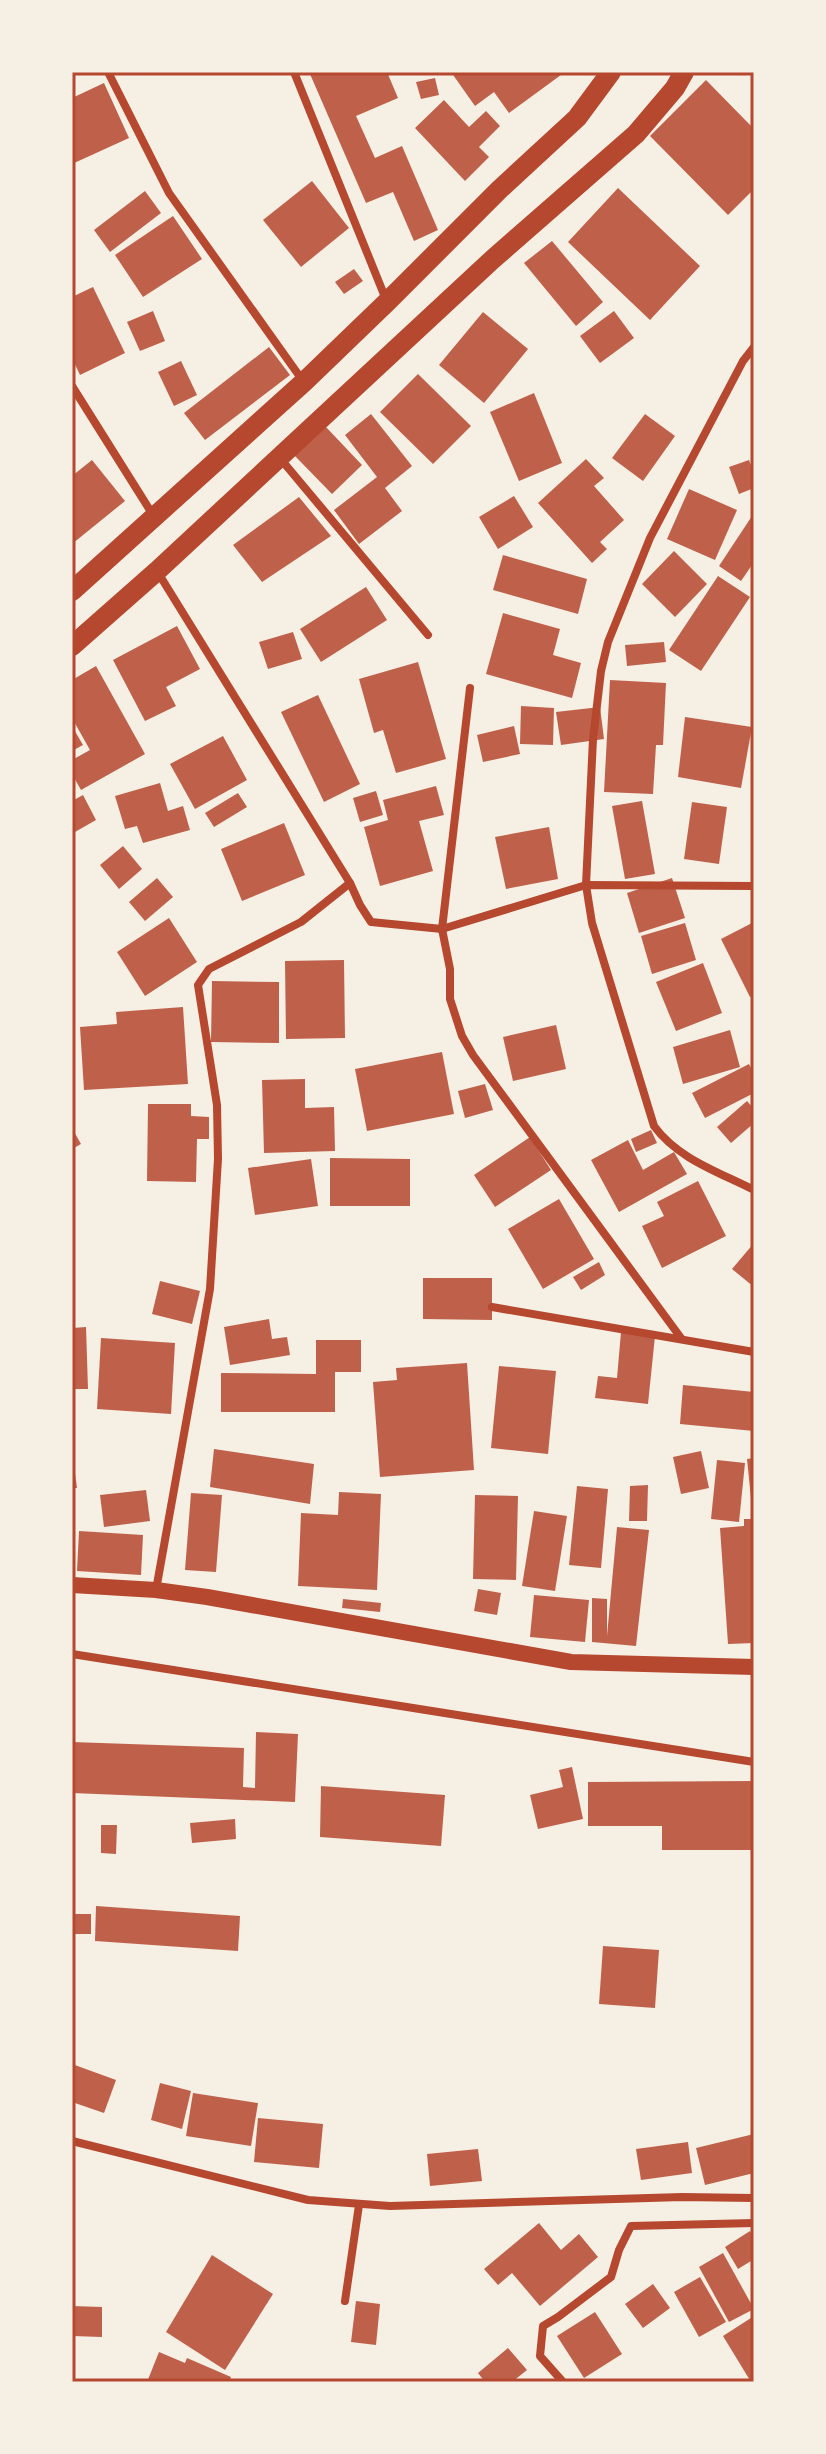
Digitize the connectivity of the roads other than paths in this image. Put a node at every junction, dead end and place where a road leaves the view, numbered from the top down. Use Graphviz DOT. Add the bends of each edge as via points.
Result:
graph roads {
  1 [pos="108,72"];
  2 [pos="294,72"];
  3 [pos="611,72"];
  4 [pos="684,72"];
  5 [pos="387,302"];
  6 [pos="754,347"];
  7 [pos="304,382"];
  8 [pos="72,386"];
  9 [pos="279,457"];
  10 [pos="153,516"];
  11 [pos="157,571"];
  12 [pos="72,591"];
  13 [pos="428,635"];
  14 [pos="72,646"];
  15 [pos="470,688"];
  16 [pos="350,883"];
  17 [pos="586,885"];
  18 [pos="754,886"];
  19 [pos="442,929"];
  20 [pos="754,1190"];
  21 [pos="492,1307"];
  22 [pos="681,1338"];
  23 [pos="754,1352"];
  24 [pos="72,1585"];
  25 [pos="156,1590"];
  26 [pos="72,1654"];
  27 [pos="754,1667"];
  28 [pos="754,1762"];
  29 [pos="72,2141"];
  30 [pos="754,2198"];
  31 [pos="359,2205"];
  32 [pos="754,2223"];
  33 [pos="345,2301"];
  34 [pos="563,2382"];
  1 -- 7 [label="street" via="169,193"];
  2 -- 5 [label="street"];
  3 -- 5 [label="main road" via="577,118"];
  4 -- 9 [label="main road" via="636,134"];
  5 -- 7 [label="main road"];
  6 -- 17 [label="street" via="650,538 608,642 593,739"];
  7 -- 10 [label="main road"];
  8 -- 10 [label="street"];
  9 -- 11 [label="main road"];
  9 -- 13 [label="street"];
  10 -- 12 [label="main road"];
  11 -- 14 [label="main road"];
  11 -- 16 [label="street"];
  15 -- 19 [label="street"];
  16 -- 19 [label="street" via="371,922"];
  16 -- 25 [label="street" via="301,922 209,969 198,985 217,1105 211,1275"];
  17 -- 18 [label="street"];
  17 -- 19 [label="street"];
  17 -- 20 [label="street" via="592,923 654,1126 679,1152"];
  19 -- 22 [label="street" via="450,999 473,1055"];
  21 -- 22 [label="street"];
  22 -- 23 [label="street"];
  24 -- 25 [label="main road"];
  25 -- 27 [label="main road" via="571,1662"];
  26 -- 28 [label="street"];
  29 -- 31 [label="street" via="308,2200"];
  30 -- 31 [label="street"];
  31 -- 33 [label="street"];
  32 -- 34 [label="street" via="631,2226 611,2277 543,2326 540,2356"];
}
